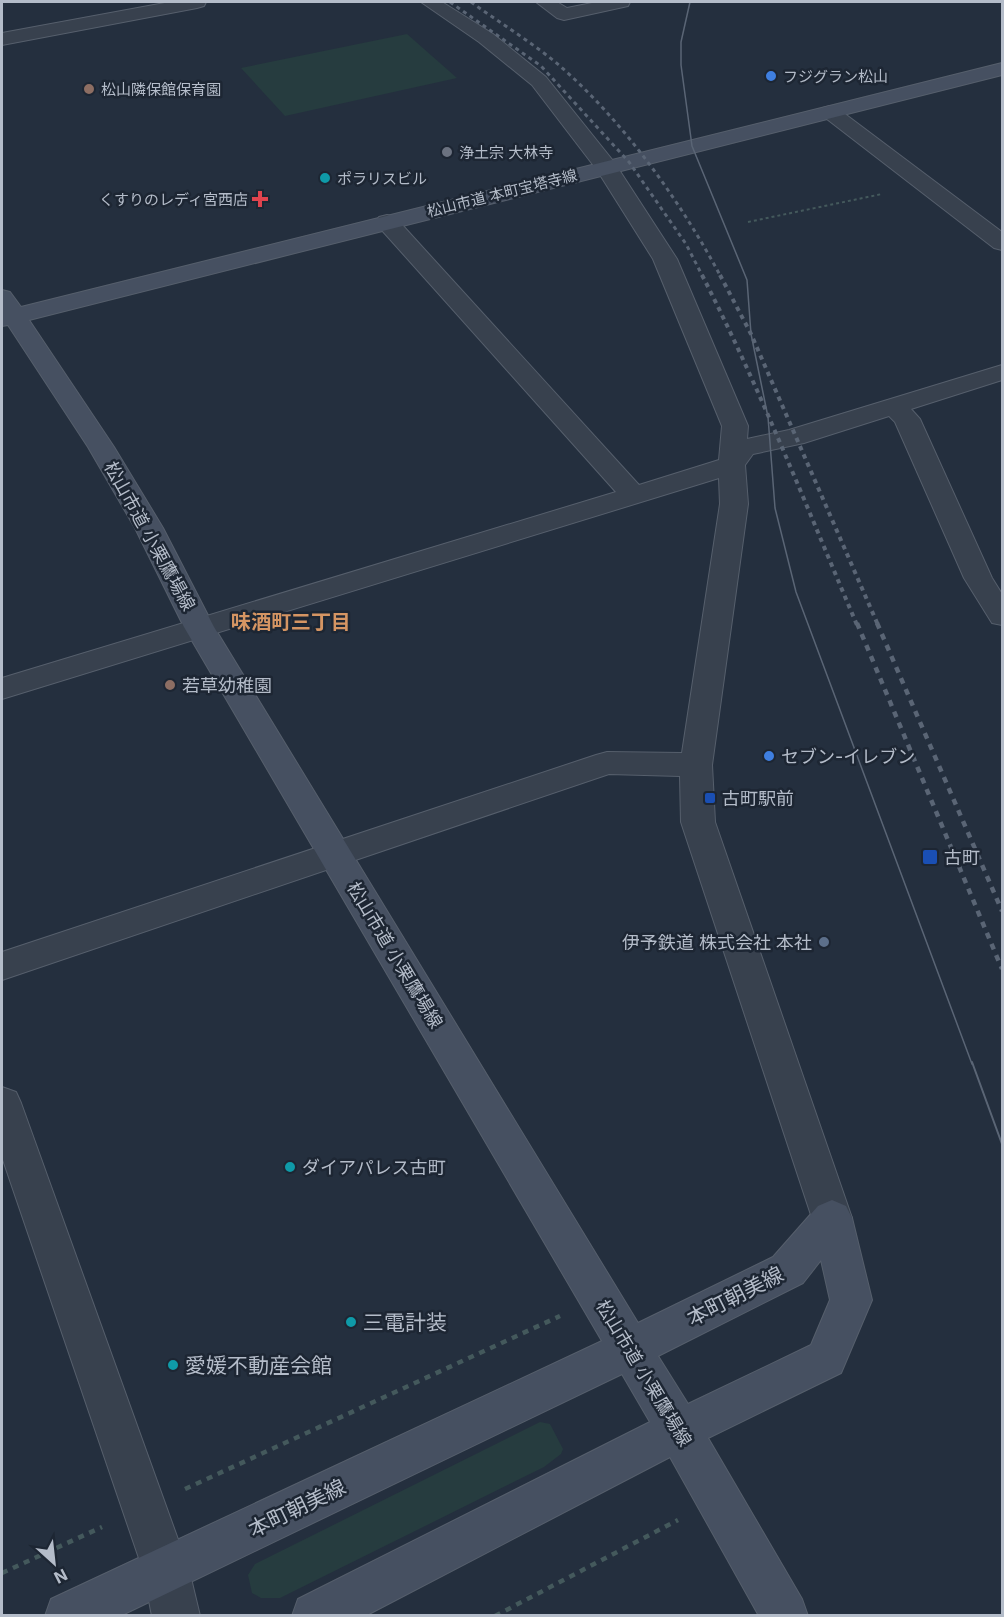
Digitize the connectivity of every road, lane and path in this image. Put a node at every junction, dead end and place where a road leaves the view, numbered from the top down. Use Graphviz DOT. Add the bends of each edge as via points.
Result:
graph roads {
  1 [pos="430,2"];
  2 [pos="544,2"];
  3 [pos="621,2"];
  4 [pos="184,3"];
  5 [pos="2,39"];
  6 [pos="1002,69"];
  7 [pos="830,112"];
  8 [pos="606,167"];
  9 [pos="924,183"];
  10 [pos="387,222"];
  11 [pos="748,222"];
  12 [pos="1002,243"];
  13 [pos="5,311"];
  14 [pos="1002,372"];
  15 [pos="895,407"];
  16 [pos="732,465"];
  17 [pos="634,495"];
  18 [pos="1002,616"];
  19 [pos="199,627"];
  20 [pos="2,689"];
  21 [pos="696,765"];
  22 [pos="334,853"];
  23 [pos="2,966"];
  24 [pos="2,1103"];
  25 [pos="832,1218"];
  26 [pos="598,1298"];
  27 [pos="629,1349"];
  28 [pos="679,1430"];
  29 [pos="719,1499"];
  30 [pos="144,1508"];
  31 [pos="166,1570"];
  32 [pos="2,1573"];
  33 [pos="68,1616"];
  34 [pos="176,1616"];
  35 [pos="315,1616"];
  36 [pos="495,1616"];
  37 [pos="785,1616"];
  1 -- 8 [label="street" via="486,38 539,81"];
  2 -- 3 [label="street" via="564,14"];
  4 -- 5 [label="street"];
  6 -- 7 [label="street, 松山市道 本町宝塔寺線"];
  7 -- 8 [label="street, 松山市道 本町宝塔寺線"];
  7 -- 9 [label="street"];
  8 -- 10 [label="street, 松山市道 本町宝塔寺線"];
  8 -- 16 [label="street" via="665,259 735,426"];
  9 -- 11 [label="path"];
  9 -- 12 [label="street"];
  10 -- 13 [label="street, 松山市道 本町宝塔寺線"];
  10 -- 17 [label="street"];
  13 -- 19 [label="street, 松山市道 小栗鷹場線" via="113,467"];
  14 -- 15 [label="street"];
  15 -- 16 [label="street" via="744,448"];
  15 -- 18 [label="street" via="907,419 978,578"];
  16 -- 17 [label="street"];
  16 -- 21 [label="street" via="734,504"];
  17 -- 19 [label="street"];
  19 -- 20 [label="street"];
  19 -- 22 [label="street, 松山市道 小栗鷹場線"];
  21 -- 22 [label="street" via="607,763"];
  21 -- 25 [label="street" via="698,822"];
  22 -- 23 [label="street"];
  22 -- 26 [label="street, 松山市道 小栗鷹場線"];
  24 -- 30 [label="street"];
  25 -- 27 [label="street, 本町朝美線" via="788,1270"];
  25 -- 28 [label="street" via="851,1300 826,1359"];
  26 -- 27 [label="street, 松山市道 小栗鷹場線"];
  26 -- 30 [label="path"];
  27 -- 28 [label="street, 松山市道 小栗鷹場線"];
  27 -- 31 [label="street, 本町朝美線"];
  28 -- 29 [label="street, 松山市道 小栗鷹場線"];
  28 -- 35 [label="street"];
  29 -- 36 [label="path"];
  29 -- 37 [label="street, 松山市道 小栗鷹場線"];
  30 -- 31 [label="street"];
  30 -- 32 [label="path"];
  31 -- 33 [label="street, 本町朝美線"];
  31 -- 34 [label="street"];
}
